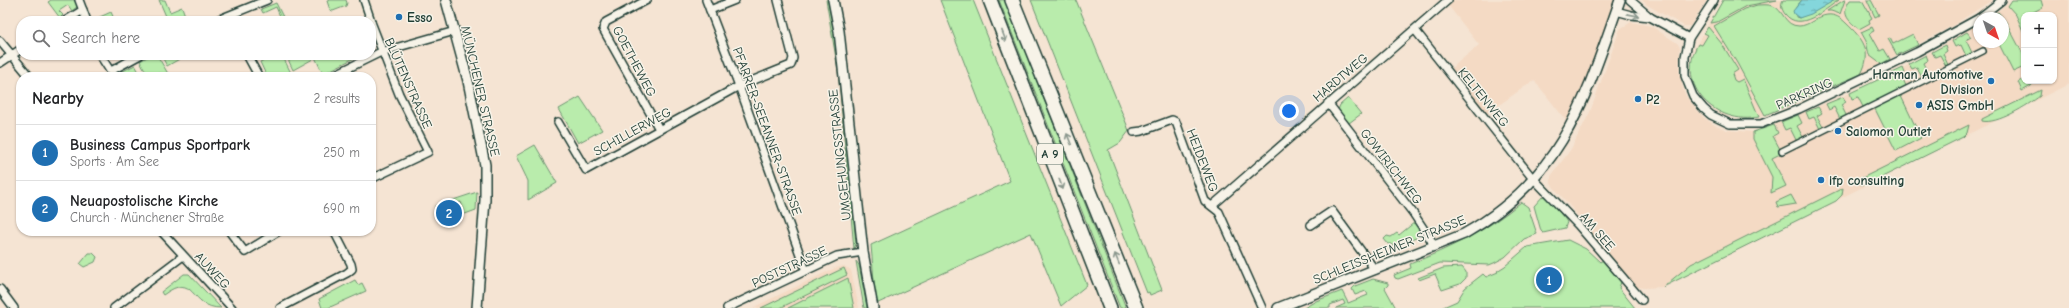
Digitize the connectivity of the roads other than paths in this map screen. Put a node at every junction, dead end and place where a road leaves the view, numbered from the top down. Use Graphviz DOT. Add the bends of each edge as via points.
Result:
graph roads {
  1 [pos="79,0"];
  2 [pos="267,0"];
  3 [pos="364,0"];
  4 [pos="446,0"];
  5 [pos="647,0"];
  6 [pos="706,0"];
  7 [pos="735,0"];
  8 [pos="778,0"];
  9 [pos="833,0"];
  10 [pos="990,0"];
  11 [pos="1012,0"];
  12 [pos="1020,0"];
  13 [pos="1448,0"];
  14 [pos="1620,0"];
  15 [pos="1630,0"];
  16 [pos="1714,0"];
  17 [pos="2002,0"];
  18 [pos="83,10"];
  19 [pos="710,10"];
  20 [pos="1616,11"];
  21 [pos="1987,12"];
  22 [pos="1018,13"];
  23 [pos="73,16"];
  24 [pos="85,16"];
  25 [pos="232,16"];
  26 [pos="369,16"];
  27 [pos="1650,17"];
  28 [pos="1973,21"];
  29 [pos="1415,30"];
  30 [pos="455,31"];
  31 [pos="376,36"];
  32 [pos="1690,38"];
  33 [pos="0,41"];
  34 [pos="1982,51"];
  35 [pos="16,52"];
  36 [pos="381,52"];
  37 [pos="12,54"];
  38 [pos="376,54"];
  39 [pos="16,59"];
  40 [pos="17,60"];
  41 [pos="103,60"];
  42 [pos="133,60"];
  43 [pos="250,60"];
  44 [pos="365,60"];
  45 [pos="0,63"];
  46 [pos="26,72"];
  47 [pos="111,72"];
  48 [pos="115,72"];
  49 [pos="257,72"];
  50 [pos="340,72"];
  51 [pos="740,86"];
  52 [pos="1328,103"];
  53 [pos="558,122"];
  54 [pos="659,129"];
  55 [pos="1134,132"];
  56 [pos="1782,151"];
  57 [pos="376,177"];
  58 [pos="1535,180"];
  59 [pos="1212,206"];
  60 [pos="1311,225"];
  61 [pos="165,236"];
  62 [pos="233,236"];
  63 [pos="271,236"];
  64 [pos="337,236"];
  65 [pos="1434,247"];
  66 [pos="863,252"];
  67 [pos="183,256"];
  68 [pos="1375,270"];
  69 [pos="806,271"];
  70 [pos="0,289"];
  71 [pos="1642,300"];
  72 [pos="14,308"];
  73 [pos="114,308"];
  74 [pos="232,308"];
  75 [pos="280,308"];
  76 [pos="477,308"];
  77 [pos="727,308"];
  78 [pos="873,308"];
  79 [pos="1110,308"];
  80 [pos="1136,308"];
  81 [pos="1262,308"];
  82 [pos="1278,308"];
  1 -- 18 [label="street"];
  2 -- 25 [label="street"];
  3 -- 26 [label="street, BLÜTENSTRASSE"];
  4 -- 30 [label="street, MÜNCHENER STRASSE"];
  5 -- 54 [label="street, GOETHEWEG" via="606,22 603,29"];
  6 -- 19 [label="street, PFARRER-SEEANNER-STRASSE"];
  7 -- 19 [label="street"];
  8 -- 51 [label="street, SCHILLERWEG" via="793,58 791,65"];
  9 -- 66 [label="street, UMGEHUNGSSTRASSE" via="839,31"];
  10 -- 79 [label="highway, A 9, one-way"];
  11 -- 22 [label="highway, A 9"];
  12 -- 22 [label="highway"];
  13 -- 29 [label="street, HARDTWEG"];
  14 -- 20 [label="street, SCHLEISSHEIMER STRASSE"];
  15 -- 27 [label="street"];
  16 -- 32 [label="street, PARKRING"];
  17 -- 21 [label="street, PARKRING"];
  18 -- 23 [label="street"];
  18 -- 24 [label="street"];
  19 -- 51 [label="street, PFARRER-SEEANNER-STRASSE"];
  20 -- 27 [label="street, one-way"];
  20 -- 58 [label="street, SCHLEISSHEIMER STRASSE" via="1568,132"];
  80 -- 22 [label="highway, A 9, one-way"];
  27 -- 32 [label="street"];
  28 -- 32 [label="street, PARKRING" via="1819,100 1761,124 1747,125 1730,124 1720,120 1704,109 1693,96 1685,76 1685,58"];
  29 -- 52 [label="street, HARDTWEG"];
  29 -- 58 [label="street, KELTENWEG"];
  30 -- 36 [label="street"];
  30 -- 76 [label="street, MÜNCHENER STRASSE" via="485,165"];
  31 -- 36 [label="street, BLÜTENSTRASSE"];
  33 -- 37 [label="street"];
  34 -- 56 [label="street"];
  35 -- 37 [label="street"];
  36 -- 38 [label="street"];
  36 -- 57 [label="street, BLÜTENSTRASSE" via="398,94 428,152"];
  37 -- 39 [label="street"];
  37 -- 45 [label="street"];
  40 -- 46 [label="street"];
  41 -- 47 [label="street"];
  42 -- 48 [label="street"];
  43 -- 49 [label="street"];
  44 -- 50 [label="street"];
  51 -- 54 [label="street, SCHILLERWEG"];
  51 -- 69 [label="street, PFARRER-SEEANNER-STRASSE"];
  52 -- 59 [label="street, HARDTWEG"];
  52 -- 65 [label="street, GOWIRICHWEG" via="1414,212"];
  53 -- 54 [label="street, SCHILLERWEG" via="586,170"];
  55 -- 59 [label="street, HEIDEWEG" via="1142,132 1172,120 1176,122 1205,201"];
  58 -- 65 [label="street, SCHLEISSHEIMER STRASSE" via="1519,196 1482,224"];
  58 -- 71 [label="street, AM SEE" via="1578,225"];
  59 -- 81 [label="street, HEIDEWEG" via="1219,212 1227,227"];
  60 -- 68 [label="street" via="1332,211"];
  61 -- 67 [label="street, AUWEG"];
  62 -- 63 [label="street" via="245,252"];
  64 -- 75 [label="street" via="352,269"];
  65 -- 68 [label="street, SCHLEISSHEIMER STRASSE"];
  66 -- 69 [label="street, POSTSTRASSE" via="837,256"];
  66 -- 78 [label="street, UMGEHUNGSSTRASSE"];
  67 -- 73 [label="street"];
  67 -- 74 [label="street, AUWEG"];
  68 -- 82 [label="street, SCHLEISSHEIMER STRASSE"];
  69 -- 77 [label="street, POSTSTRASSE"];
  70 -- 72 [label="street"];
}
